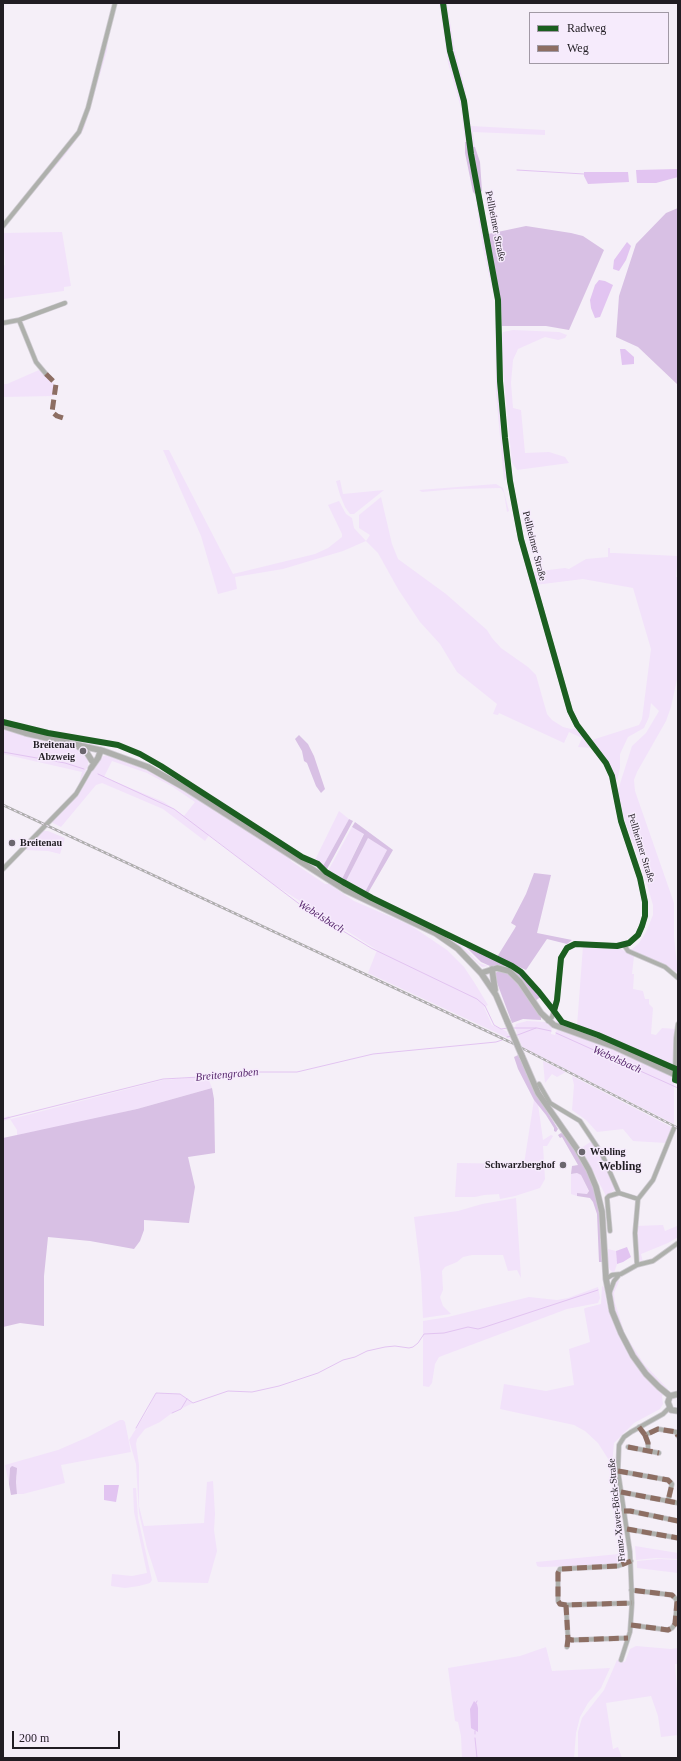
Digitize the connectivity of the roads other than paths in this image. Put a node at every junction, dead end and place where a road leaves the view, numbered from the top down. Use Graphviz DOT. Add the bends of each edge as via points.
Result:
graph roads {
  1 [pos="115,3"];
  2 [pos="443,3"];
  3 [pos="3,226"];
  4 [pos="65,303"];
  5 [pos="19,320"];
  6 [pos="3,324"];
  7 [pos="46,374"];
  8 [pos="4,725"];
  9 [pos="75,744"];
  10 [pos="99,750"];
  11 [pos="92,761"];
  12 [pos="91,768"];
  13 [pos="3,869"];
  14 [pos="624,945"];
  15 [pos="492,969"];
  16 [pos="481,973"];
  17 [pos="678,978"];
  18 [pos="496,994"];
  19 [pos="548,1021"];
  20 [pos="678,1024"];
  21 [pos="677,1075"];
  22 [pos="536,1084"];
  23 [pos="674,1128"];
  24 [pos="618,1193"];
  25 [pos="638,1199"];
  26 [pos="610,1231"];
  27 [pos="678,1243"];
  28 [pos="637,1265"];
  29 [pos="618,1277"];
  30 [pos="606,1279"];
  31 [pos="609,1294"];
  32 [pos="678,1394"];
  33 [pos="670,1396"];
  34 [pos="669,1408"];
  35 [pos="678,1411"];
  36 [pos="639,1427"];
  37 [pos="645,1436"];
  38 [pos="678,1436"];
  39 [pos="628,1447"];
  40 [pos="648,1450"];
  41 [pos="659,1453"];
  42 [pos="618,1471"];
  43 [pos="621,1492"];
  44 [pos="668,1501"];
  45 [pos="678,1503"];
  46 [pos="624,1511"];
  47 [pos="678,1521"];
  48 [pos="627,1529"];
  49 [pos="678,1538"];
  50 [pos="631,1561"];
  51 [pos="632,1590"];
  52 [pos="632,1602"];
  53 [pos="566,1605"];
  54 [pos="631,1625"];
  55 [pos="628,1638"];
  56 [pos="568,1639"];
  57 [pos="567,1647"];
  58 [pos="620,1660"];
  1 -- 3 [label="street" via="86,115 79,132"];
  2 -- 14 [label="street, Pellheimer Straße" via="450,51 464,101 471,154 498,300 500,380 505,438 521,540 567,704 577,724 610,770 621,821 644,896 646,911 642,926 634,939"];
  4 -- 5 [label="street"];
  5 -- 6 [label="street"];
  5 -- 7 [label="street" via="36,362"];
  8 -- 9 [label="main road" via="25,733"];
  9 -- 10 [label="main road"];
  9 -- 11 [label="main road" via="87,753"];
  10 -- 11 [label="main road"];
  10 -- 12 [label="main road" via="98,758"];
  10 -- 16 [label="main road" via="140,764 167,777 345,890 435,933 458,949"];
  11 -- 12 [label="main road"];
  12 -- 13 [label="street" via="76,794"];
  14 -- 17 [label="street" via="628,951 665,967"];
  14 -- 19 [label="street" via="575,944 566,948 561,958 557,1000 552,1017"];
  15 -- 16 [label="main road"];
  15 -- 18 [label="main road"];
  15 -- 19 [label="main road" via="503,968 516,976"];
  16 -- 18 [label="main road"];
  18 -- 22 [label="main road, bridge"];
  19 -- 21 [label="main road"];
  20 -- 21 [label="street"];
  22 -- 24 [label="street" via="550,1103 580,1121 602,1154"];
  22 -- 30 [label="main road" via="541,1097 577,1149 596,1187 602,1212"];
  23 -- 25 [label="street" via="653,1180"];
  24 -- 25 [label="street"];
  24 -- 26 [label="street" via="607,1198"];
  25 -- 28 [label="street" via="635,1233"];
  27 -- 28 [label="street" via="652,1261"];
  28 -- 29 [label="street"];
  29 -- 30 [label="street" via="612,1275"];
  29 -- 31 [label="street"];
  30 -- 31 [label="main road"];
  31 -- 33 [label="main road" via="614,1317 633,1356 646,1374"];
  32 -- 33 [label="main road"];
  33 -- 34 [label="main road"];
  34 -- 35 [label="main road"];
  34 -- 36 [label="street, Franz-Xaver-Böck-Straße"];
  36 -- 37 [label="street"];
  36 -- 42 [label="street, Franz-Xaver-Böck-Straße" via="624,1437 620,1443"];
  37 -- 38 [label="street" via="658,1428 676,1432"];
  37 -- 40 [label="street"];
  39 -- 40 [label="street"];
  40 -- 41 [label="street"];
  42 -- 43 [label="street, Franz-Xaver-Böck-Straße"];
  42 -- 44 [label="street" via="668,1480 672,1484"];
  43 -- 44 [label="street"];
  43 -- 46 [label="street, Franz-Xaver-Böck-Straße"];
  44 -- 45 [label="street"];
  46 -- 47 [label="street"];
  46 -- 48 [label="street, Franz-Xaver-Böck-Straße"];
  48 -- 49 [label="street"];
  48 -- 50 [label="street, Franz-Xaver-Böck-Straße"];
  50 -- 51 [label="street, Franz-Xaver-Böck-Straße"];
  50 -- 53 [label="street" via="610,1567 560,1569 558,1601"];
  51 -- 52 [label="street, Franz-Xaver-Böck-Straße"];
  51 -- 54 [label="street" via="672,1595 677,1602 675,1624 672,1628 668,1630"];
  52 -- 53 [label="street"];
  52 -- 54 [label="street, Franz-Xaver-Böck-Straße"];
  53 -- 56 [label="street"];
  54 -- 55 [label="street, Franz-Xaver-Böck-Straße"];
  55 -- 56 [label="street"];
  55 -- 58 [label="street, Franz-Xaver-Böck-Straße"];
  56 -- 57 [label="street"];
}
